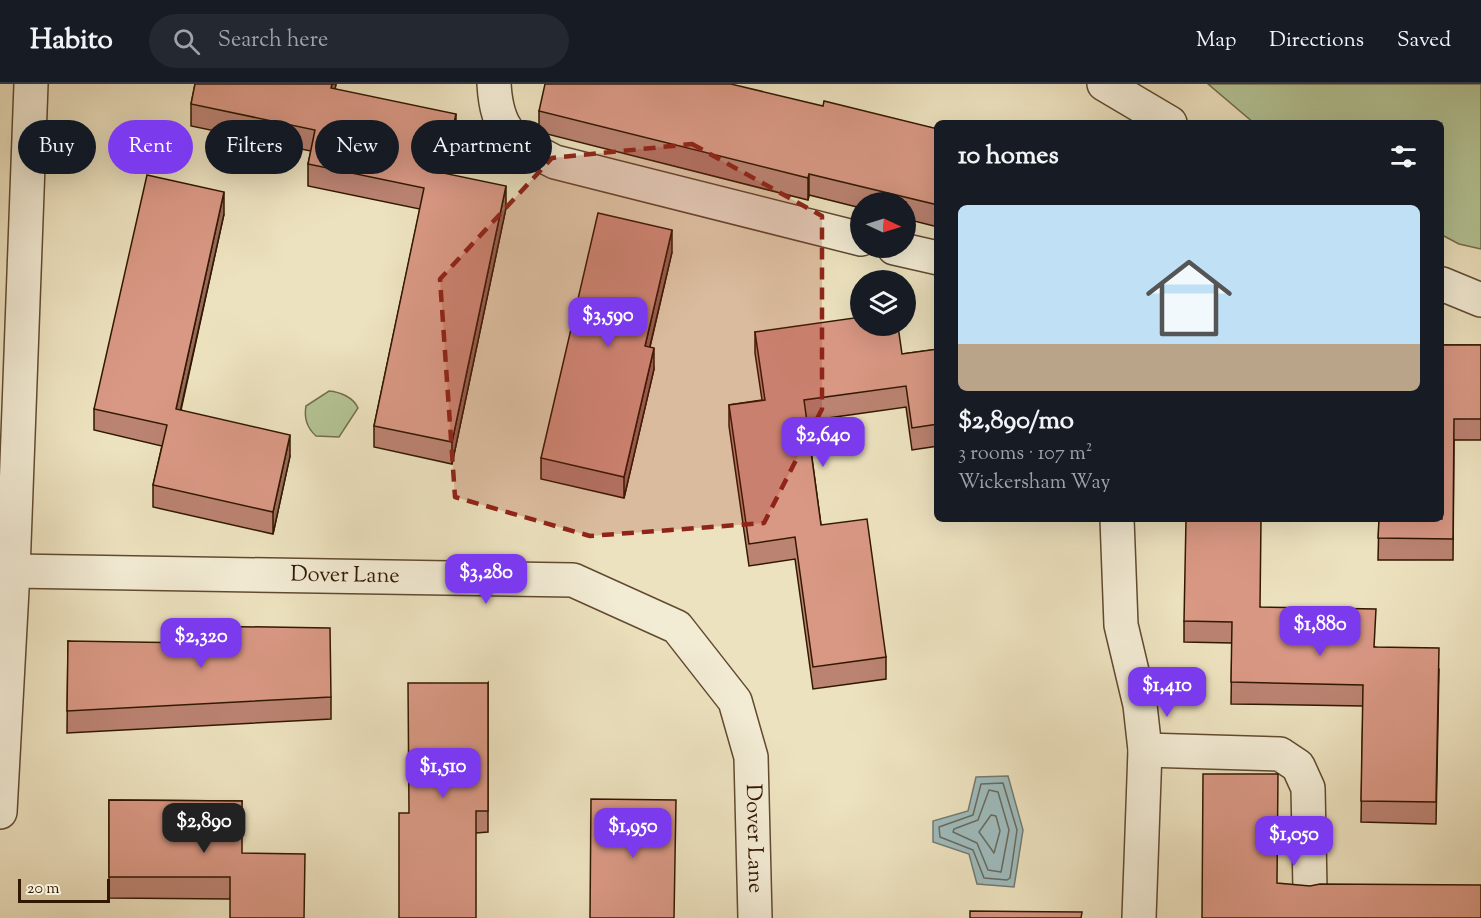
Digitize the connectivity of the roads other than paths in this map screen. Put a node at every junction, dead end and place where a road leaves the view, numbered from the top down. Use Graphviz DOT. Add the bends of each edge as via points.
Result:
graph roads {
  1 [pos="31,84"];
  2 [pos="494,84"];
  3 [pos="1104,84"];
  4 [pos="1165,120"];
  5 [pos="850,236"];
  6 [pos="916,253"];
  7 [pos="934,257"];
  8 [pos="1444,285"];
  9 [pos="1481,300"];
  10 [pos="1118,522"];
  11 [pos="13,571"];
  12 [pos="1145,750"];
  13 [pos="0,812"];
  14 [pos="1310,889"];
  15 [pos="755,918"];
  16 [pos="1139,918"];
  1 -- 11 [label="street"];
  2 -- 5 [label="street" via="503,129 526,148 555,162"];
  3 -- 4 [label="street"];
  6 -- 7 [label="street"];
  8 -- 9 [label="street"];
  10 -- 12 [label="street" via="1121,625 1140,705"];
  11 -- 13 [label="street"];
  11 -- 15 [label="street, Dover Lane" via="573,580 677,627 735,701 751,757"];
  12 -- 14 [label="street" via="1280,754 1298,766 1308,788"];
  12 -- 16 [label="street"];
}
